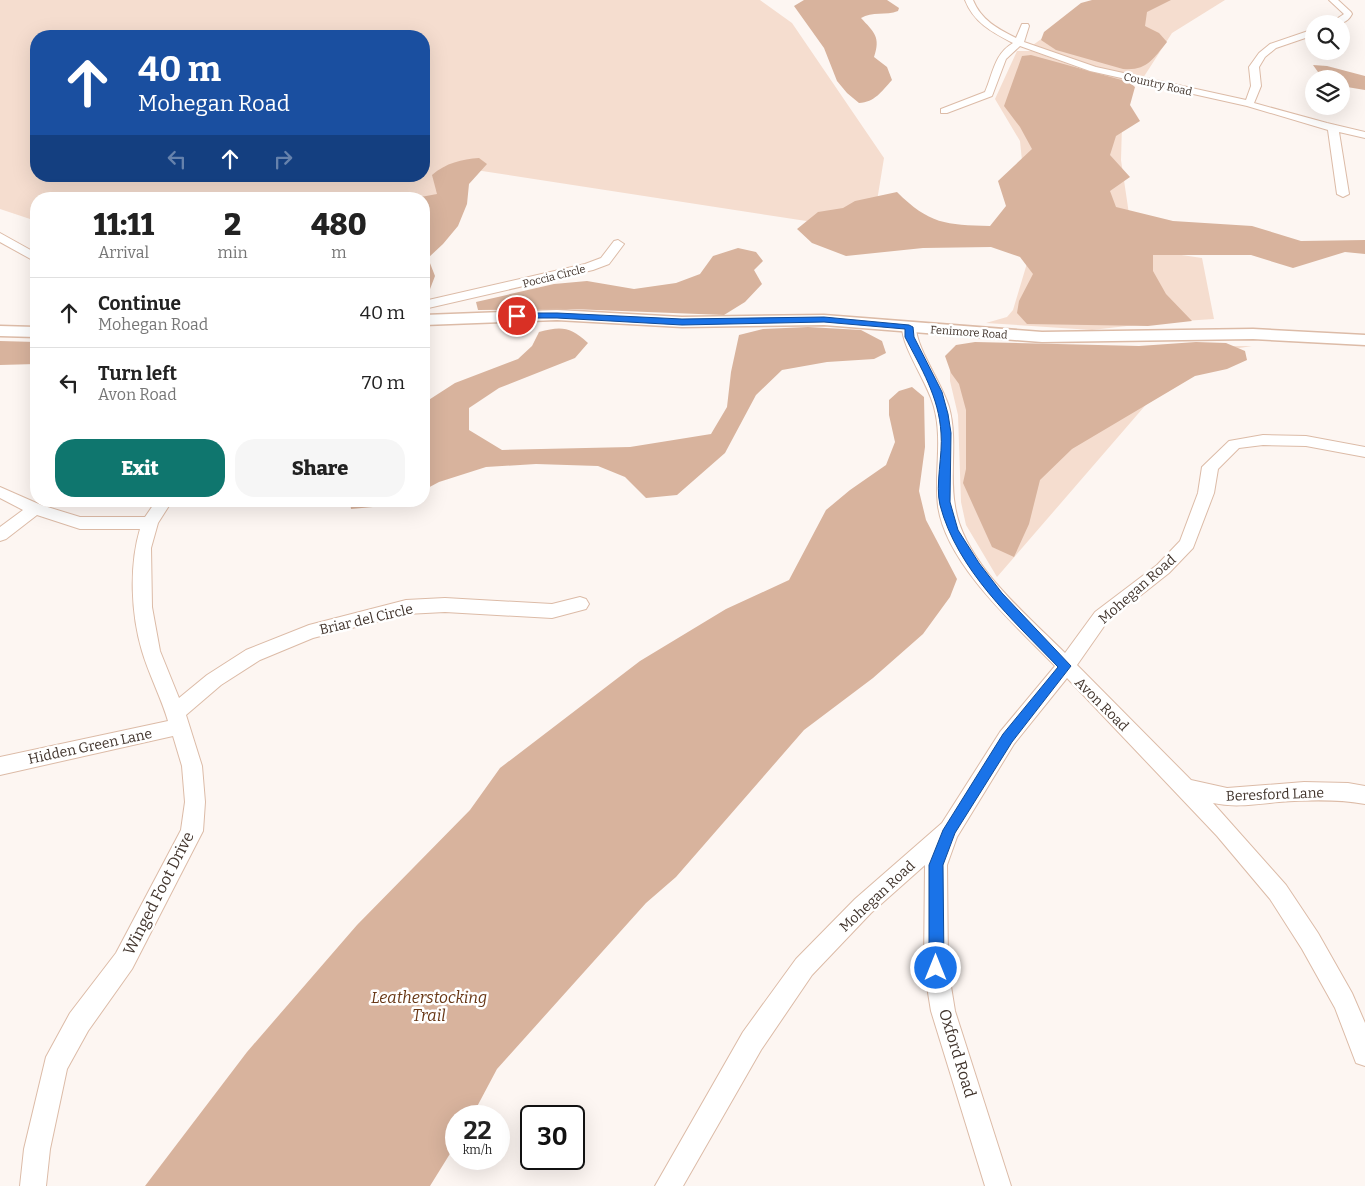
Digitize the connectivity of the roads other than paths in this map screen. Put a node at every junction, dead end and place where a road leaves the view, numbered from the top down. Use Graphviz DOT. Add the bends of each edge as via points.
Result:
graph roads {
  1 [pos="969,0"];
  2 [pos="1333,0"];
  3 [pos="1348,15"];
  4 [pos="1025,26"];
  5 [pos="1305,35"];
  6 [pos="1019,43"];
  7 [pos="1249,104"];
  8 [pos="944,111"];
  9 [pos="1334,128"];
  10 [pos="1365,135"];
  11 [pos="1343,194"];
  12 [pos="0,237"];
  13 [pos="618,244"];
  14 [pos="30,254"];
  15 [pos="430,304"];
  16 [pos="430,320"];
  17 [pos="909,327"];
  18 [pos="0,331"];
  19 [pos="30,332"];
  20 [pos="1365,340"];
  21 [pos="1365,452"];
  22 [pos="0,492"];
  23 [pos="160,507"];
  24 [pos="34,509"];
  25 [pos="150,523"];
  26 [pos="0,535"];
  27 [pos="580,604"];
  28 [pos="1065,666"];
  29 [pos="177,719"];
  30 [pos="0,766"];
  31 [pos="1185,788"];
  32 [pos="1365,796"];
  33 [pos="950,830"];
  34 [pos="1365,1054"];
  35 [pos="34,1186"];
  36 [pos="668,1186"];
  37 [pos="998,1186"];
  1 -- 6 [label="street, Country Road" via="983,23"];
  2 -- 3 [label="street"];
  4 -- 6 [label="street"];
  5 -- 7 [label="street" via="1273,46 1262,55 1254,67 1256,86"];
  6 -- 7 [label="street, Country Road" via="1093,69"];
  6 -- 8 [label="street" via="998,63 988,94"];
  7 -- 9 [label="street, Country Road"];
  9 -- 10 [label="street, Country Road"];
  9 -- 11 [label="street"];
  12 -- 14 [label="street"];
  13 -- 15 [label="street, Poccia Circle" via="605,261 590,267"];
  16 -- 17 [label="street, Fenimore Road" via="557,315 682,322 824,320"];
  17 -- 20 [label="street, Fenimore Road" via="1042,337 1253,334"];
  17 -- 28 [label="street, Avon Road" via="909,337 938,392 943,414 946,433 945,502 953,531 998,596"];
  18 -- 19 [label="street"];
  21 -- 28 [label="street, Mohegan Road" via="1306,441 1263,440 1234,444 1210,467 1206,493 1187,544 1163,569 1101,617"];
  22 -- 24 [label="street"];
  23 -- 25 [label="street, Winged Foot Drive"];
  24 -- 25 [label="street" via="80,523"];
  24 -- 26 [label="street"];
  25 -- 29 [label="street, Winged Foot Drive" via="143,548 143,608 151,651"];
  27 -- 29 [label="street, Briar del Circle" via="552,611 445,605 406,607 309,632 254,655 214,680"];
  28 -- 31 [label="street, Avon Road"];
  28 -- 33 [label="street, Mohegan Road" via="1007,738"];
  29 -- 30 [label="street, Hidden Green Lane"];
  29 -- 35 [label="street, Winged Foot Drive" via="192,766 195,802 192,831 124,961 80,1022 55,1066 37,1149"];
  31 -- 32 [label="street, Beresford Lane" via="1227,797 1304,792 1348,792"];
  31 -- 34 [label="street, Avon Road" via="1278,892 1339,993"];
  33 -- 36 [label="street, Mohegan Road" via="863,906 804,967 752,1040"];
  33 -- 37 [label="street, Oxford Road" via="936,865 936,968 943,1011"];
}
